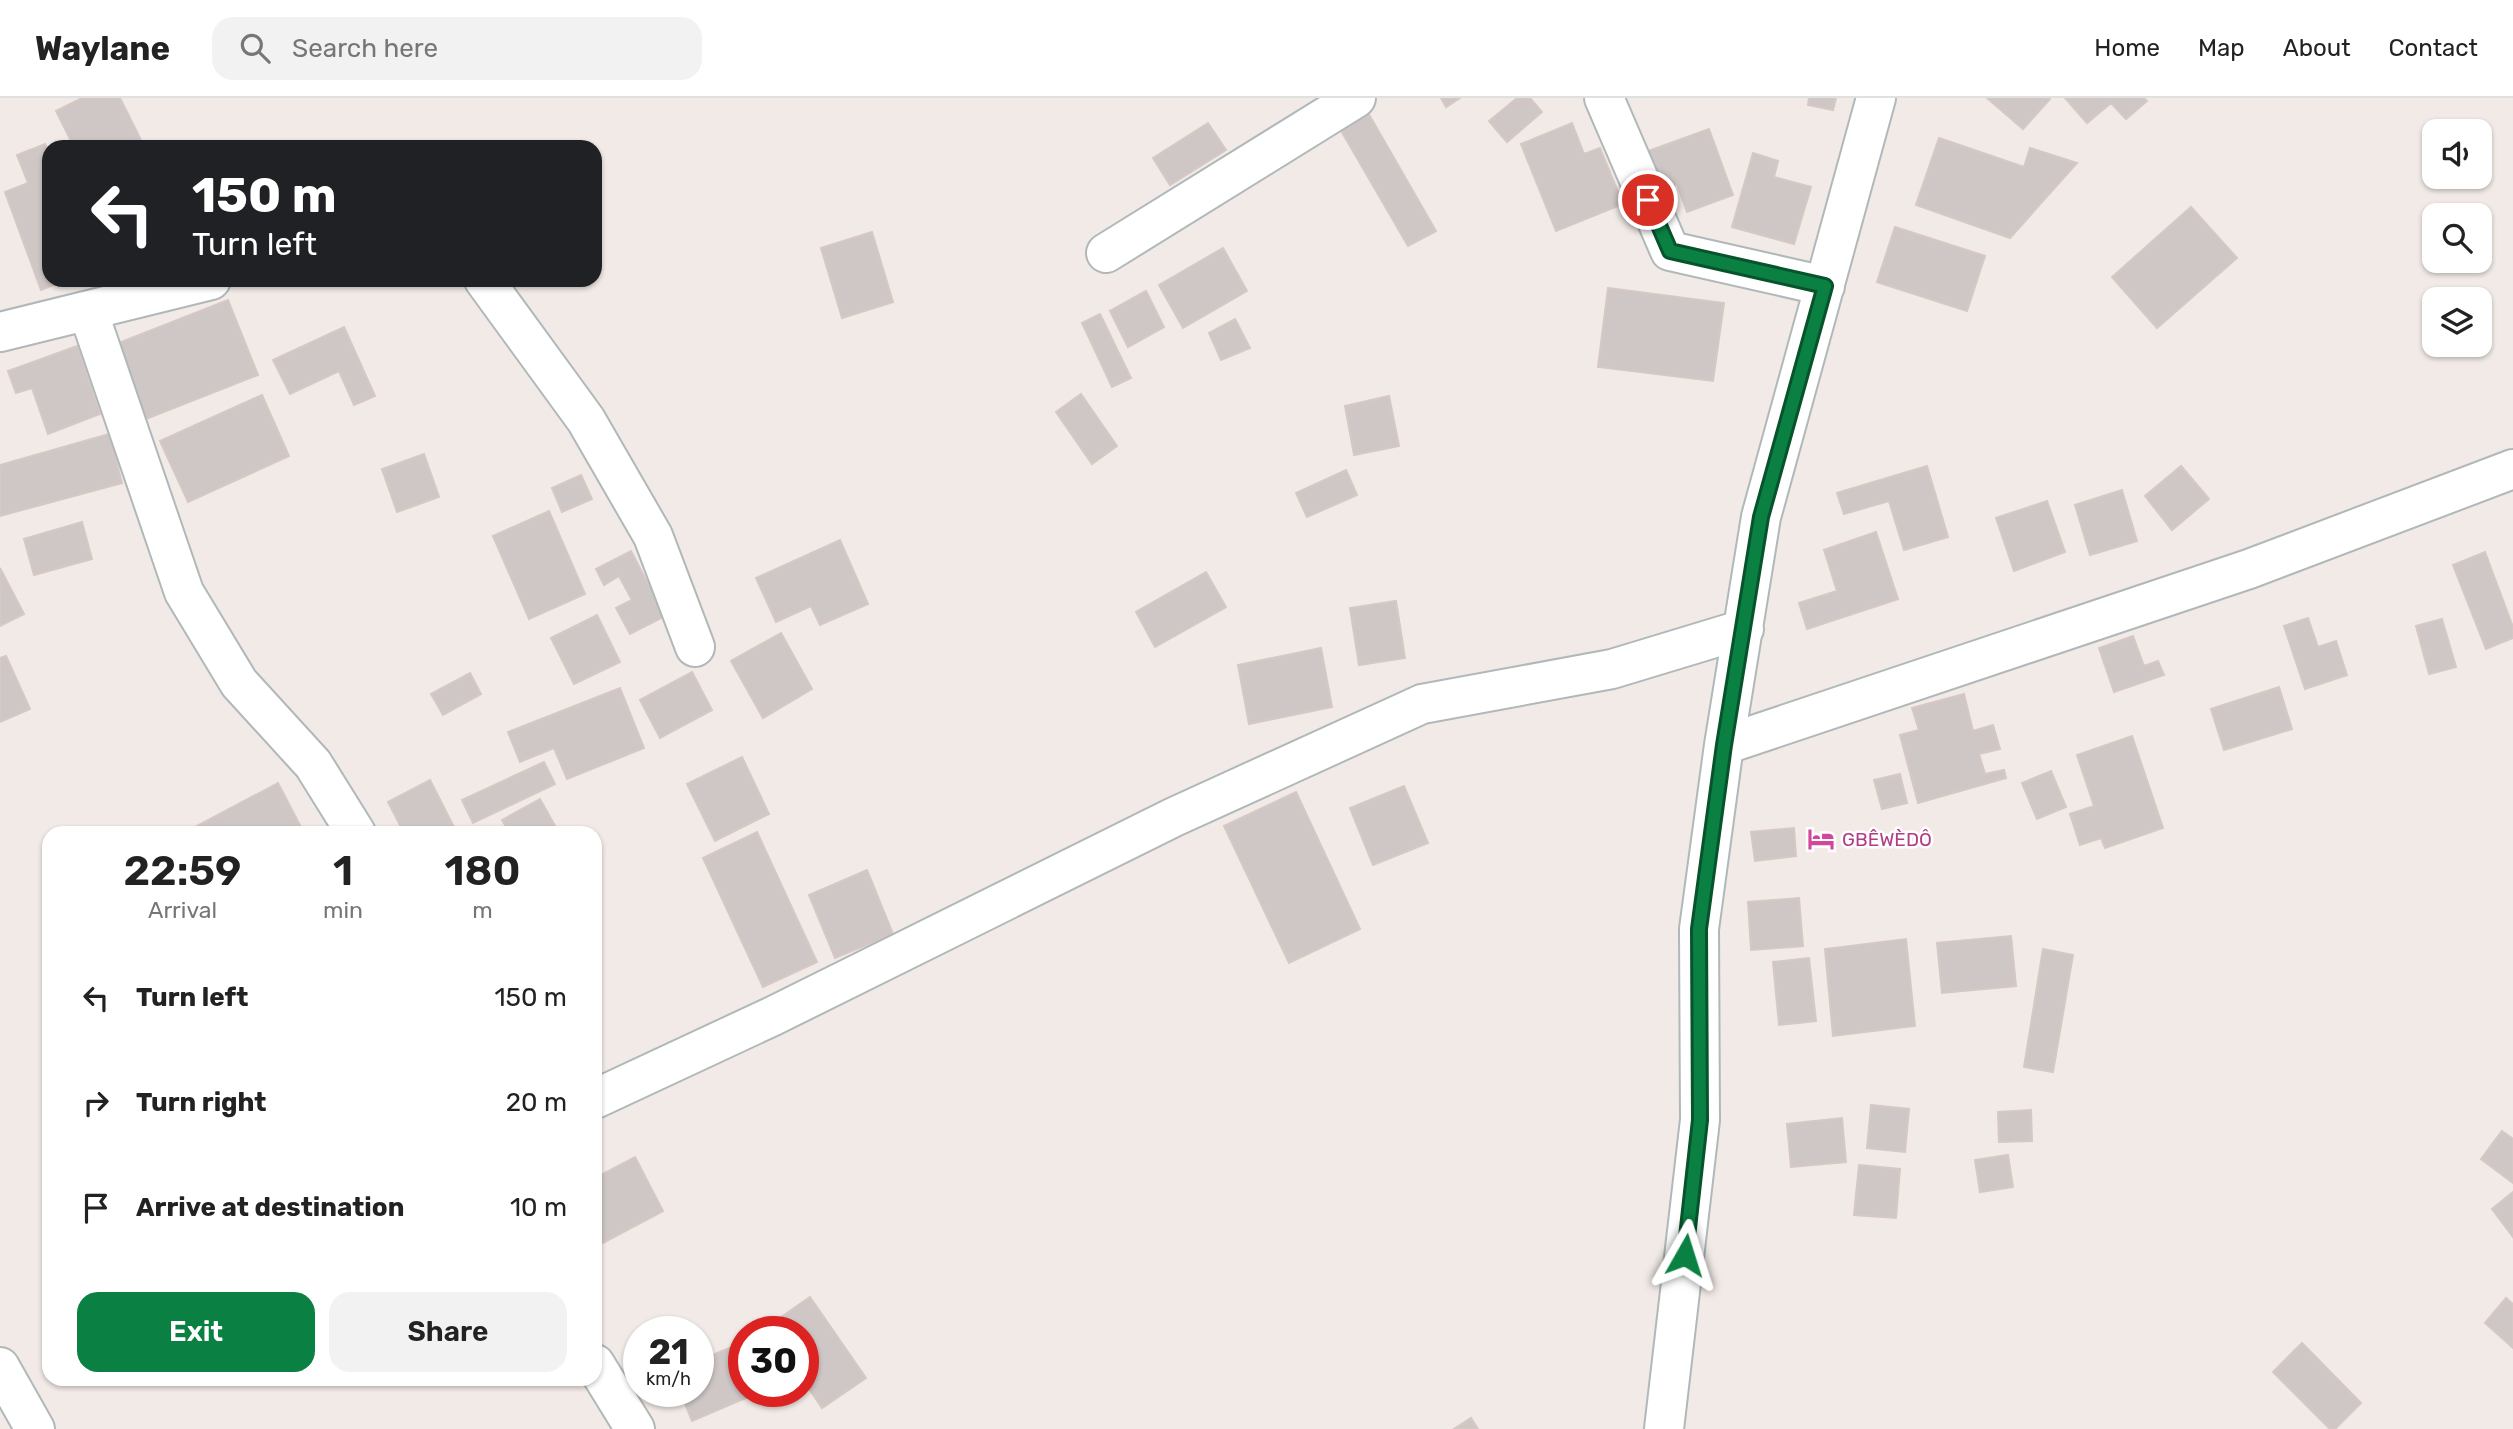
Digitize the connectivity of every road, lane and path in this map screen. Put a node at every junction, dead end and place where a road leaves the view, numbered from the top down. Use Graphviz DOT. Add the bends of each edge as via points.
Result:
graph roads {
  1 [pos="1356,98"];
  2 [pos="1604,98"];
  3 [pos="1876,98"];
  4 [pos="1106,253"];
  5 [pos="1825,286"];
  6 [pos="183,287"];
  7 [pos="489,287"];
  8 [pos="88,311"];
  9 [pos="0,332"];
  10 [pos="2513,469"];
  11 [pos="1744,629"];
  12 [pos="695,647"];
  13 [pos="1724,745"];
  14 [pos="352,826"];
  15 [pos="602,1096"];
  16 [pos="0,1367"];
  17 [pos="602,1375"];
  18 [pos="35,1429"];
  19 [pos="635,1429"];
  20 [pos="1664,1429"];
  1 -- 4 [label="street"];
  2 -- 5 [label="street" via="1670,251"];
  3 -- 5 [label="street"];
  5 -- 11 [label="street" via="1761,517"];
  6 -- 8 [label="street"];
  7 -- 12 [label="street" via="586,420 653,536"];
  8 -- 9 [label="street"];
  8 -- 14 [label="street" via="184,592 239,683 313,764"];
  10 -- 13 [label="street" via="2249,569"];
  11 -- 13 [label="street"];
  11 -- 15 [label="street" via="1612,669 1422,704 1174,817 774,1016"];
  13 -- 20 [label="street" via="1699,929 1700,1120"];
  16 -- 18 [label="street"];
  17 -- 19 [label="street"];
}
